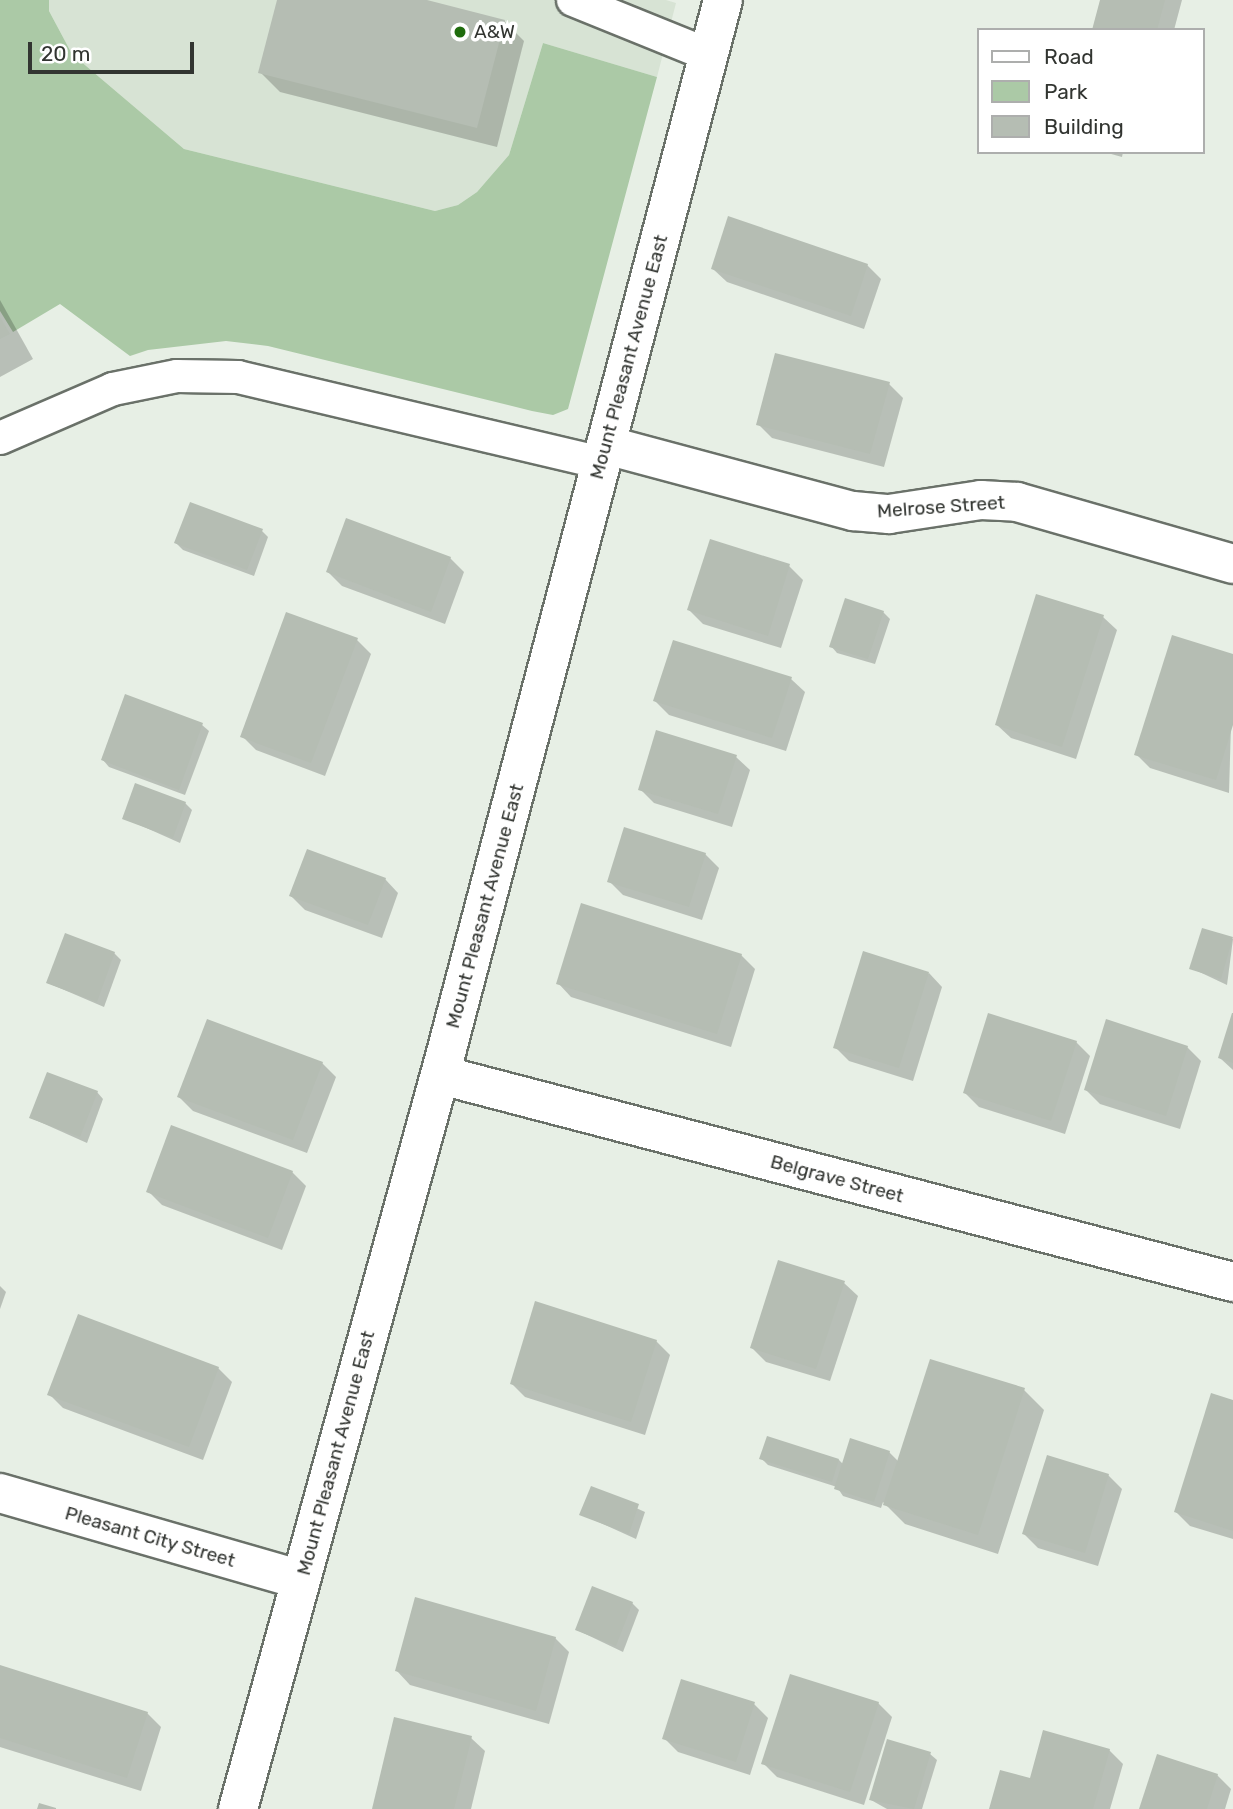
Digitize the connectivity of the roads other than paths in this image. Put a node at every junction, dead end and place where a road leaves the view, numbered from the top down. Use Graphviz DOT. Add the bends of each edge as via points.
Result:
graph roads {
  1 [pos="573,0"];
  2 [pos="723,0"];
  3 [pos="709,55"];
  4 [pos="0,438"];
  5 [pos="604,454"];
  6 [pos="1233,564"];
  7 [pos="440,1075"];
  8 [pos="1233,1282"];
  9 [pos="0,1493"];
  10 [pos="301,1580"];
  11 [pos="238,1809"];
  1 -- 3 [label="lane"];
  2 -- 3 [label="street, Mount Pleasant Avenue East"];
  3 -- 5 [label="street, Mount Pleasant Avenue East"];
  4 -- 5 [label="lane" via="113,389 177,376 238,377"];
  5 -- 6 [label="street, Melrose Street" via="853,511 889,514 981,500 1017,502"];
  5 -- 7 [label="street, Mount Pleasant Avenue East"];
  7 -- 8 [label="street, Belgrave Street"];
  7 -- 10 [label="street, Mount Pleasant Avenue East"];
  9 -- 10 [label="street, Pleasant City Street"];
  10 -- 11 [label="street, Mount Pleasant Avenue East"];
}
